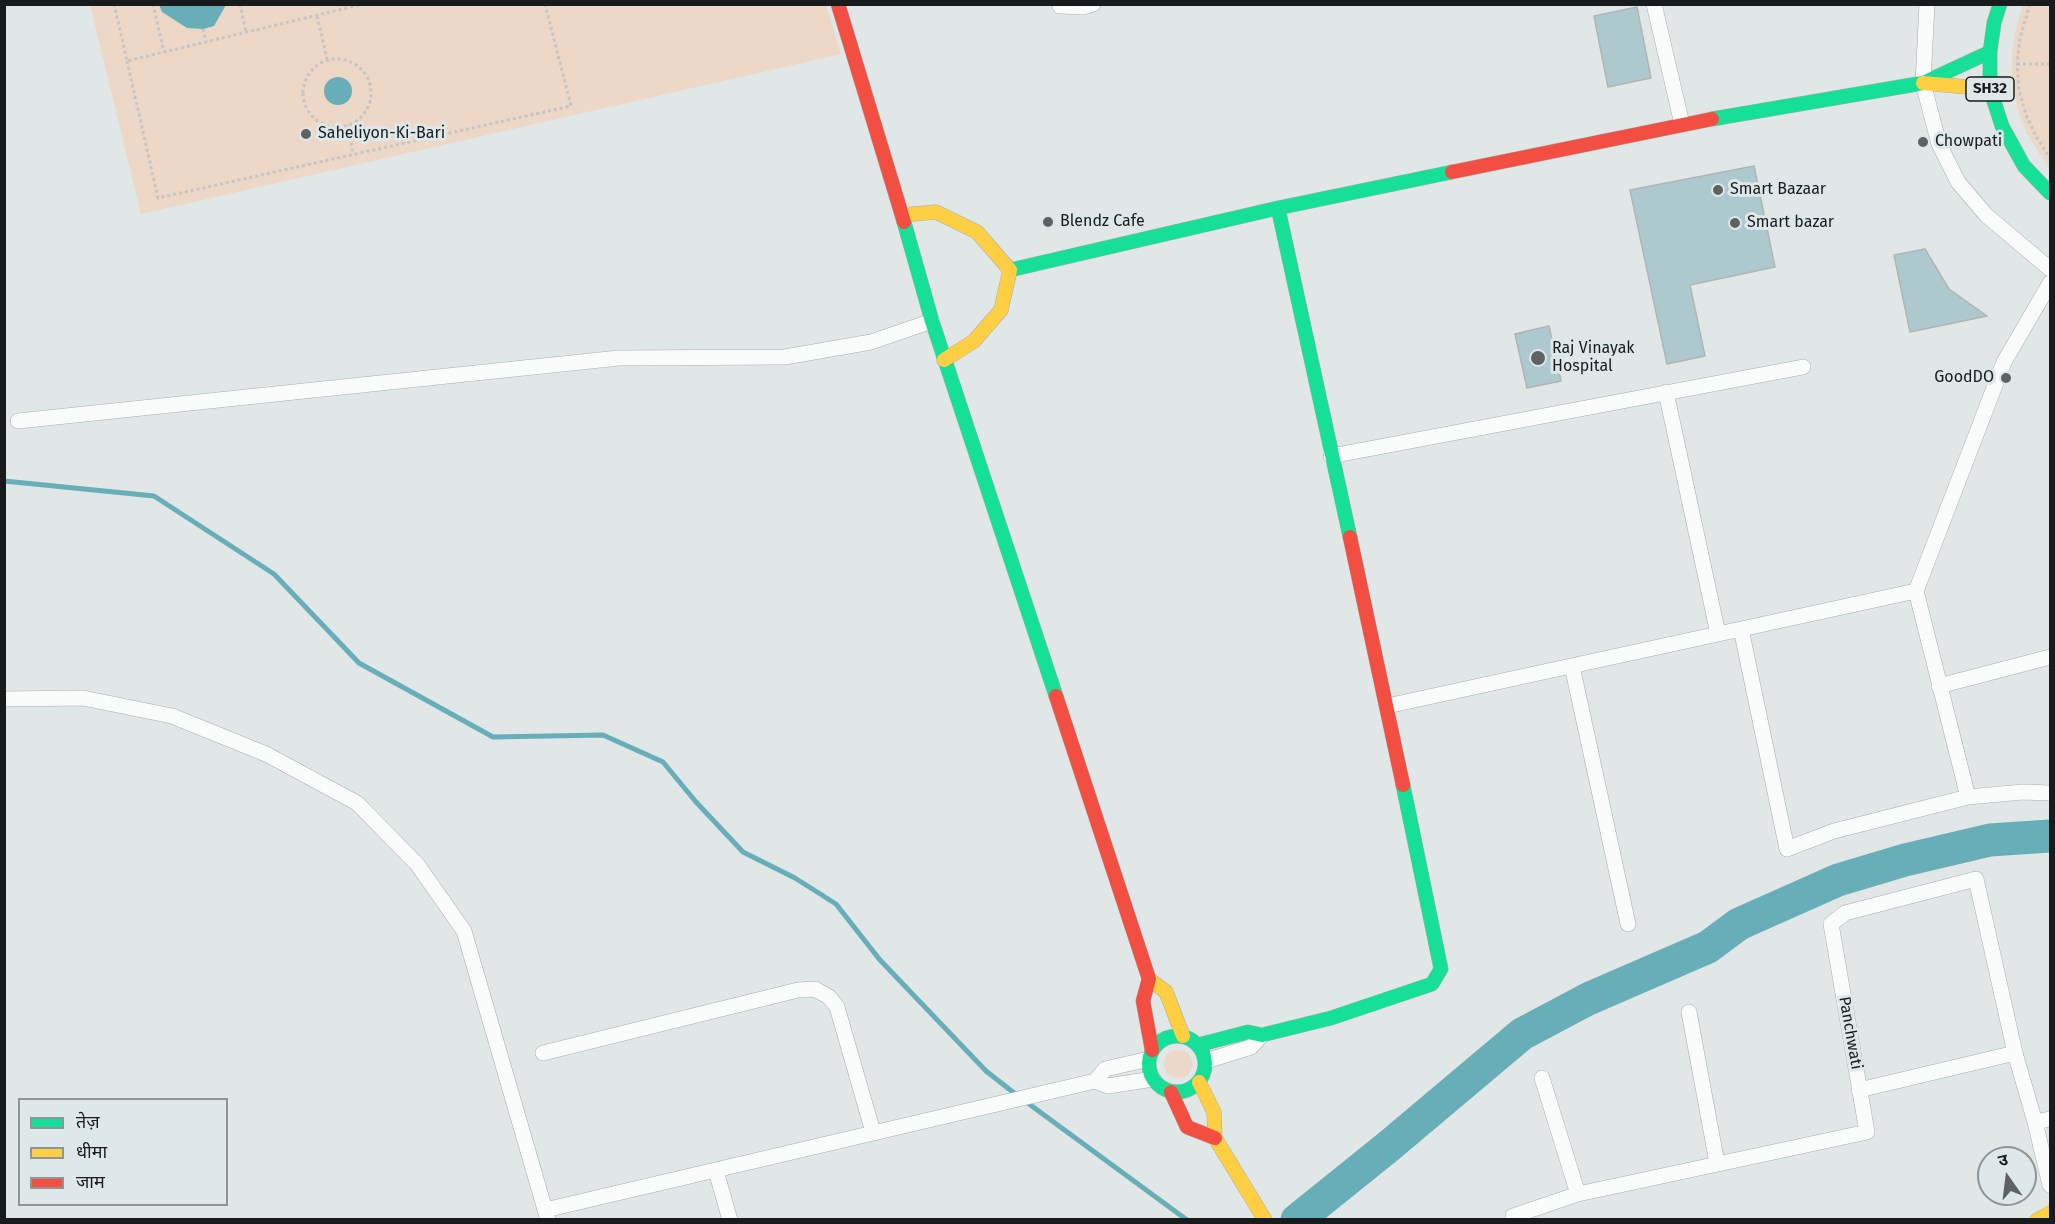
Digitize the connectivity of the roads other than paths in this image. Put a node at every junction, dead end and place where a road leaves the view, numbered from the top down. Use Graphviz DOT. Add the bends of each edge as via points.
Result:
graph roads {
  1 [pos="838,4"];
  2 [pos="1060,4"];
  3 [pos="1093,4"];
  4 [pos="1654,4"];
  5 [pos="1927,4"];
  6 [pos="2000,4"];
  7 [pos="1990,52"];
  8 [pos="1923,82"];
  9 [pos="1990,89"];
  10 [pos="1682,124"];
  11 [pos="2050,193"];
  12 [pos="1278,208"];
  13 [pos="902,215"];
  14 [pos="2050,269"];
  15 [pos="1010,270"];
  16 [pos="2050,283"];
  17 [pos="932,321"];
  18 [pos="944,360"];
  19 [pos="1803,366"];
  20 [pos="1666,392"];
  21 [pos="18,421"];
  22 [pos="1331,456"];
  23 [pos="1916,591"];
  24 [pos="1741,629"];
  25 [pos="1718,634"];
  26 [pos="2050,657"];
  27 [pos="1572,666"];
  28 [pos="1939,686"];
  29 [pos="4,699"];
  30 [pos="1387,706"];
  31 [pos="2050,793"];
  32 [pos="1968,797"];
  33 [pos="1628,924"];
  34 [pos="1149,979"];
  35 [pos="1689,1012"];
  36 [pos="1262,1035"];
  37 [pos="1183,1036"];
  38 [pos="1198,1045"];
  39 [pos="543,1053"];
  40 [pos="2015,1053"];
  41 [pos="1151,1054"];
  42 [pos="1206,1061"];
  43 [pos="1542,1078"];
  44 [pos="1153,1079"];
  45 [pos="1095,1081"];
  46 [pos="1199,1082"];
  47 [pos="1859,1090"];
  48 [pos="1171,1092"];
  49 [pos="2043,1121"];
  50 [pos="873,1132"];
  51 [pos="1215,1138"];
  52 [pos="1717,1163"];
  53 [pos="716,1171"];
  54 [pos="2050,1185"];
  55 [pos="1578,1194"];
  56 [pos="2050,1213"];
  57 [pos="547,1215"];
  58 [pos="1514,1218"];
  59 [pos="730,1220"];
  60 [pos="1265,1220"];
  61 [pos="2037,1220"];
  1 -- 13 [label="street"];
  2 -- 3 [label="street"];
  4 -- 10 [label="street"];
  5 -- 8 [label="street"];
  6 -- 7 [label="street, SH32"];
  7 -- 8 [label="street"];
  7 -- 9 [label="street, SH32"];
  8 -- 9 [label="street"];
  8 -- 10 [label="street"];
  8 -- 14 [label="street" via="1939,144 1958,182 1986,215"];
  9 -- 11 [label="street, SH32" via="2002,126 2024,166"];
  10 -- 12 [label="street"];
  12 -- 15 [label="street"];
  12 -- 22 [label="street"];
  13 -- 15 [label="street" via="936,212 977,232"];
  13 -- 17 [label="street"];
  15 -- 18 [label="street" via="1001,310 974,341"];
  16 -- 23 [label="street" via="2004,362"];
  17 -- 18 [label="street"];
  17 -- 21 [label="street" via="871,342 785,357 619,358"];
  18 -- 34 [label="street"];
  19 -- 20 [label="street"];
  20 -- 22 [label="street"];
  20 -- 25 [label="street"];
  22 -- 30 [label="street"];
  23 -- 24 [label="street"];
  23 -- 28 [label="street"];
  24 -- 25 [label="street"];
  24 -- 32 [label="street" via="1787,849 1834,831"];
  25 -- 27 [label="street"];
  26 -- 28 [label="street"];
  27 -- 30 [label="street"];
  27 -- 33 [label="street"];
  28 -- 32 [label="street"];
  29 -- 57 [label="street" via="83,698 172,716 266,753 357,803 417,864 464,931"];
  30 -- 36 [label="street" via="1441,969 1432,984"];
  31 -- 32 [label="street"];
  34 -- 37 [label="street" via="1166,992"];
  34 -- 41 [label="street" via="1143,1001"];
  35 -- 52 [label="street"];
  36 -- 38 [label="street" via="1248,1032"];
  36 -- 42 [label="street" via="1251,1047"];
  37 -- 38 [label="street"];
  37 -- 41 [label="street" via="1165,1038"];
  38 -- 42 [label="street"];
  39 -- 50 [label="street" via="815,989 830,997 837,1007"];
  40 -- 47 [label="street, Panchwati"];
  40 -- 47 [label="street, Panchwati" via="1976,879 1845,914 1831,924"];
  40 -- 49 [label="street"];
  41 -- 44 [label="street"];
  41 -- 45 [label="street" via="1105,1070"];
  42 -- 46 [label="street"];
  43 -- 55 [label="street"];
  44 -- 45 [label="street" via="1108,1086"];
  44 -- 48 [label="street"];
  45 -- 50 [label="street"];
  46 -- 48 [label="street" via="1186,1091"];
  46 -- 51 [label="street" via="1214,1112"];
  47 -- 52 [label="street" via="1867,1132"];
  48 -- 51 [label="street" via="1186,1127"];
  49 -- 54 [label="street"];
  50 -- 53 [label="street"];
  51 -- 60 [label="street"];
  52 -- 55 [label="street"];
  53 -- 57 [label="street"];
  53 -- 59 [label="street"];
  55 -- 58 [label="street"];
  56 -- 61 [label="street"];
}
